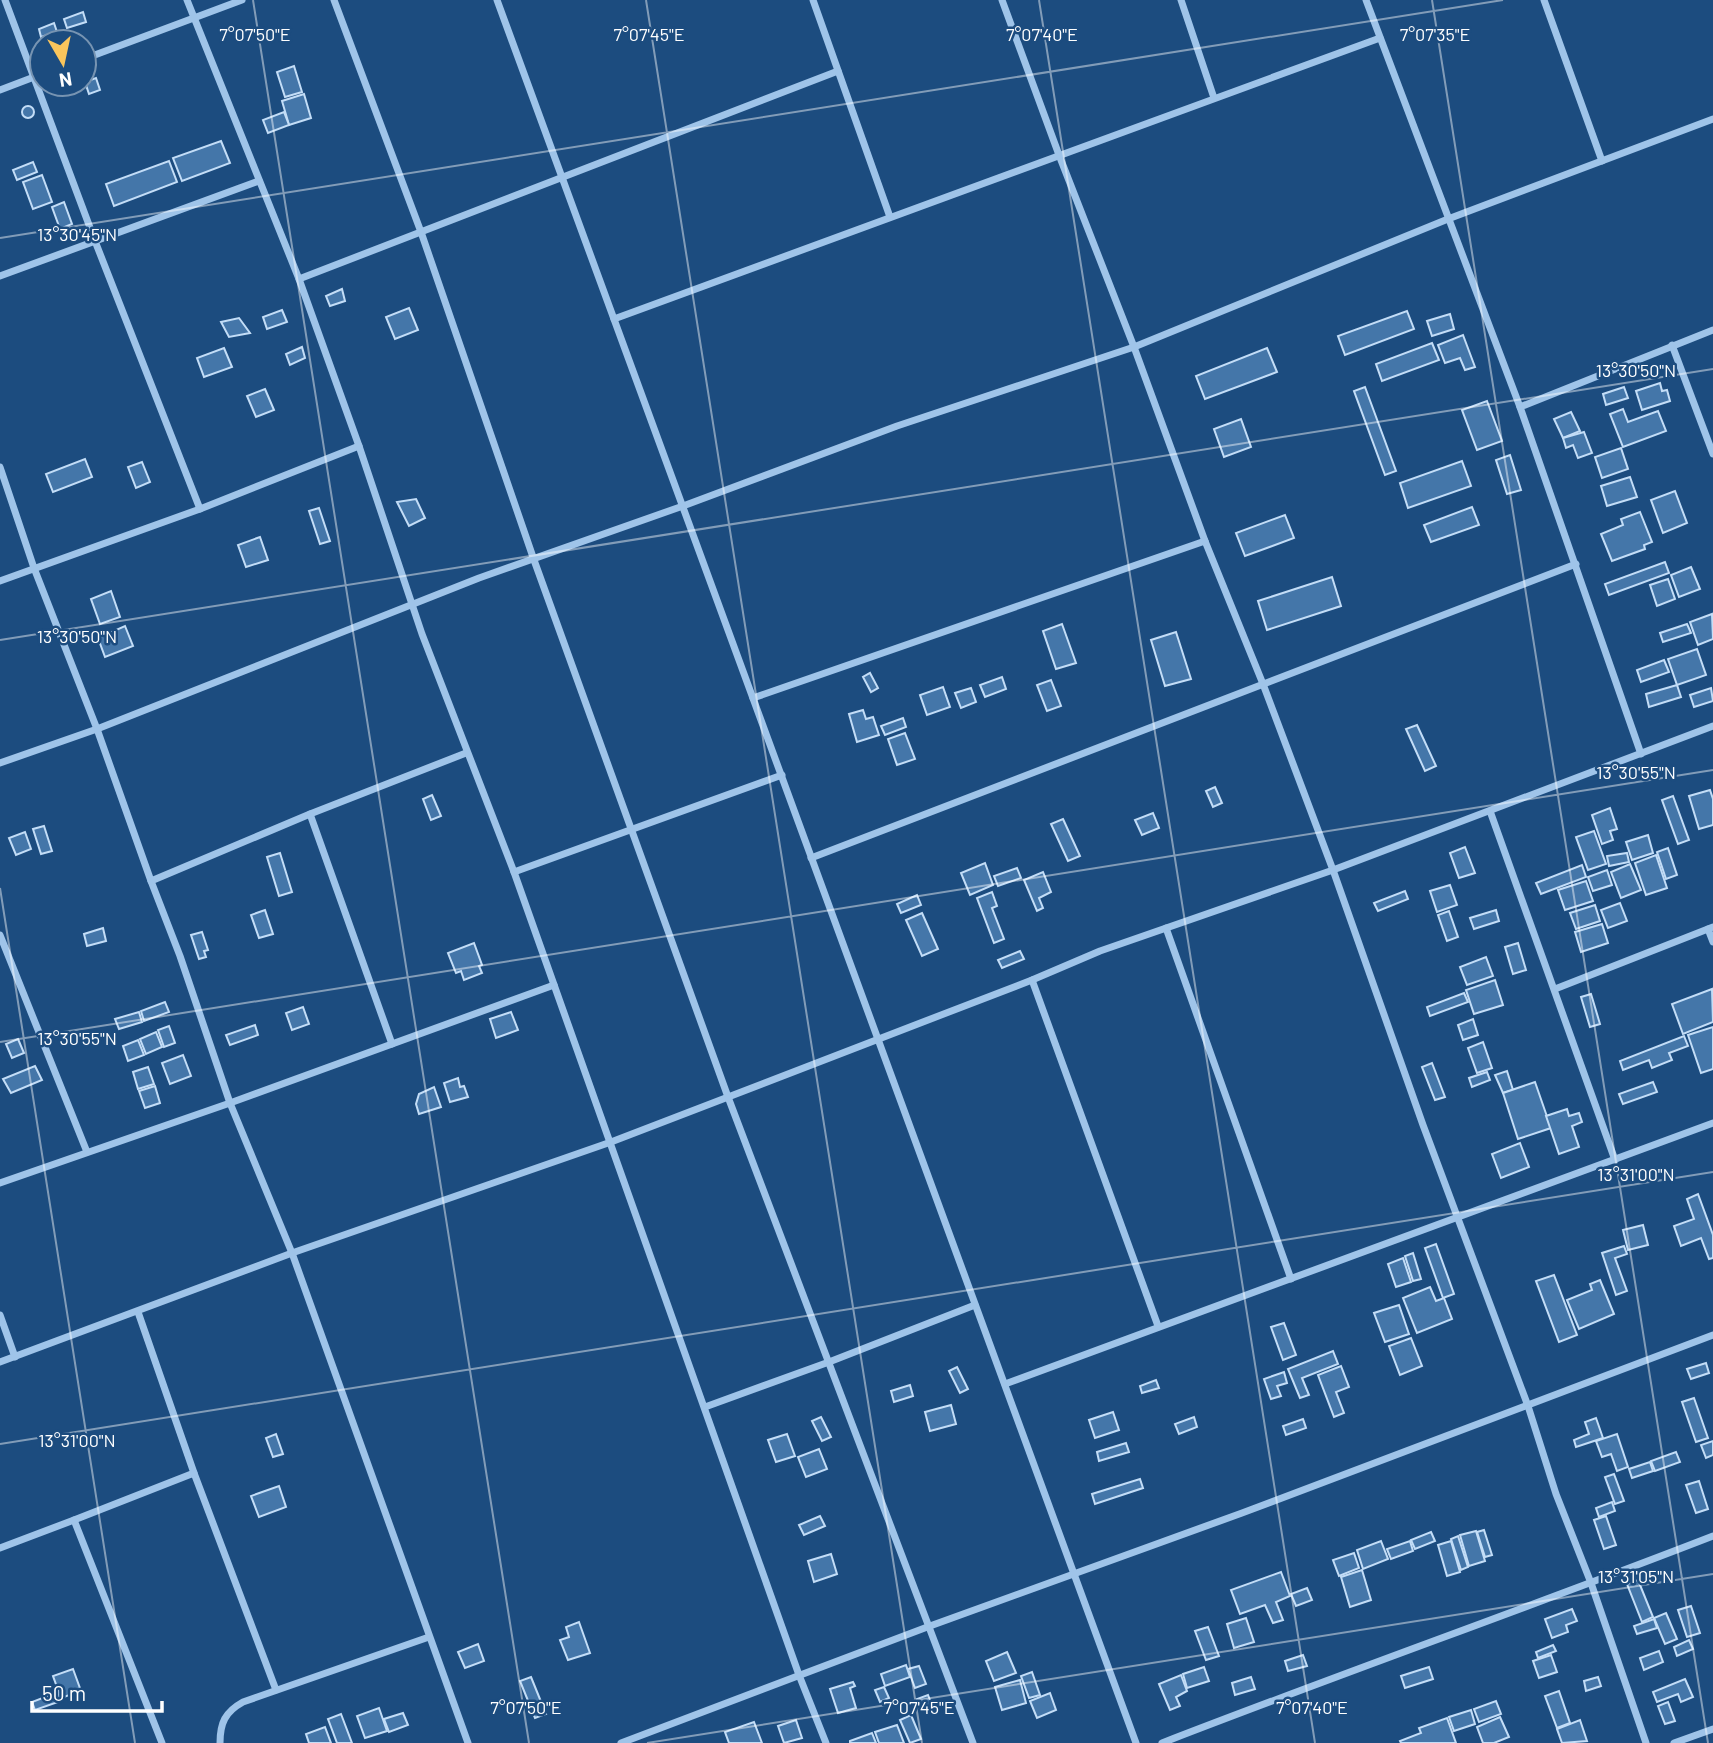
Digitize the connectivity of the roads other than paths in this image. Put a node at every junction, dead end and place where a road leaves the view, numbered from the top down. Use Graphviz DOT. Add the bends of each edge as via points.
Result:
graph roads {
  1 [pos="5,0"];
  2 [pos="187,0"];
  3 [pos="242,0"];
  4 [pos="334,0"];
  5 [pos="497,0"];
  6 [pos="813,0"];
  7 [pos="1002,0"];
  8 [pos="1181,0"];
  9 [pos="1366,0"];
  10 [pos="1544,0"];
  11 [pos="194,18"];
  12 [pos="1380,38"];
  13 [pos="28,53"];
  14 [pos="98,54"];
  15 [pos="838,71"];
  16 [pos="28,80"];
  17 [pos="0,90"];
  18 [pos="46,98"];
  19 [pos="1214,98"];
  20 [pos="1713,119"];
  21 [pos="1059,155"];
  22 [pos="1602,160"];
  23 [pos="562,178"];
  24 [pos="259,181"];
  25 [pos="890,217"];
  26 [pos="1448,219"];
  27 [pos="421,232"];
  28 [pos="95,241"];
  29 [pos="0,276"];
  30 [pos="299,279"];
  31 [pos="614,319"];
  32 [pos="1713,330"];
  33 [pos="1672,345"];
  34 [pos="1134,346"];
  35 [pos="1520,407"];
  36 [pos="359,446"];
  37 [pos="1713,454"];
  38 [pos="0,467"];
  39 [pos="683,506"];
  40 [pos="200,509"];
  41 [pos="1205,541"];
  42 [pos="534,560"];
  43 [pos="1576,564"];
  44 [pos="34,568"];
  45 [pos="0,581"];
  46 [pos="412,606"];
  47 [pos="1263,684"];
  48 [pos="753,698"];
  49 [pos="1713,726"];
  50 [pos="97,729"];
  51 [pos="466,752"];
  52 [pos="1641,754"];
  53 [pos="0,763"];
  54 [pos="782,775"];
  55 [pos="1490,811"];
  56 [pos="310,814"];
  57 [pos="631,829"];
  58 [pos="811,858"];
  59 [pos="1333,870"];
  60 [pos="513,872"];
  61 [pos="151,881"];
  62 [pos="1166,928"];
  63 [pos="1711,928"];
  64 [pos="0,935"];
  65 [pos="1713,942"];
  66 [pos="1032,980"];
  67 [pos="554,985"];
  68 [pos="1555,989"];
  69 [pos="878,1038"];
  70 [pos="392,1044"];
  71 [pos="728,1097"];
  72 [pos="230,1103"];
  73 [pos="1713,1123"];
  74 [pos="611,1142"];
  75 [pos="87,1153"];
  76 [pos="1615,1160"];
  77 [pos="0,1183"];
  78 [pos="1458,1217"];
  79 [pos="292,1253"];
  80 [pos="1291,1279"];
  81 [pos="975,1305"];
  82 [pos="138,1312"];
  83 [pos="0,1315"];
  84 [pos="1158,1326"];
  85 [pos="1713,1335"];
  86 [pos="15,1357"];
  87 [pos="0,1362"];
  88 [pos="829,1362"];
  89 [pos="1005,1384"];
  90 [pos="1528,1406"];
  91 [pos="705,1407"];
  92 [pos="194,1473"];
  93 [pos="74,1520"];
  94 [pos="1713,1536"];
  95 [pos="0,1548"];
  96 [pos="1073,1574"];
  97 [pos="1591,1583"];
  98 [pos="930,1626"];
  99 [pos="429,1637"];
  100 [pos="799,1675"];
  101 [pos="276,1690"];
  102 [pos="1713,1729"];
  103 [pos="162,1743"];
  104 [pos="220,1743"];
  105 [pos="468,1743"];
  106 [pos="621,1743"];
  107 [pos="826,1743"];
  108 [pos="973,1743"];
  109 [pos="1136,1743"];
  110 [pos="1163,1743"];
  111 [pos="1646,1743"];
  112 [pos="1674,1743"];
  1 -- 13 [label="street"];
  2 -- 11 [label="street"];
  3 -- 11 [label="street"];
  4 -- 27 [label="street"];
  5 -- 23 [label="street"];
  6 -- 15 [label="street"];
  7 -- 21 [label="street"];
  8 -- 19 [label="street"];
  9 -- 12 [label="street"];
  10 -- 22 [label="street"];
  11 -- 14 [label="street"];
  11 -- 24 [label="street"];
  12 -- 19 [label="street"];
  12 -- 26 [label="street"];
  15 -- 23 [label="street"];
  15 -- 25 [label="street"];
  16 -- 17 [label="street"];
  18 -- 28 [label="street"];
  19 -- 21 [label="street"];
  20 -- 22 [label="street"];
  21 -- 25 [label="street"];
  21 -- 34 [label="street"];
  22 -- 26 [label="street"];
  23 -- 27 [label="street"];
  23 -- 31 [label="street"];
  24 -- 28 [label="street"];
  24 -- 30 [label="street"];
  25 -- 31 [label="street"];
  26 -- 34 [label="street"];
  26 -- 35 [label="street"];
  27 -- 30 [label="street"];
  27 -- 42 [label="street"];
  28 -- 29 [label="street"];
  28 -- 40 [label="street"];
  30 -- 36 [label="street"];
  31 -- 39 [label="street"];
  32 -- 33 [label="street"];
  33 -- 35 [label="street"];
  33 -- 37 [label="street"];
  34 -- 39 [label="street" via="897,426"];
  34 -- 41 [label="street"];
  35 -- 43 [label="street"];
  36 -- 40 [label="street"];
  36 -- 46 [label="street"];
  38 -- 44 [label="street"];
  39 -- 42 [label="street"];
  39 -- 48 [label="street"];
  40 -- 44 [label="street"];
  41 -- 47 [label="street"];
  41 -- 48 [label="street"];
  42 -- 46 [label="street"];
  42 -- 57 [label="street"];
  43 -- 47 [label="street"];
  43 -- 52 [label="street"];
  44 -- 45 [label="street"];
  44 -- 50 [label="street"];
  46 -- 50 [label="street"];
  46 -- 51 [label="street"];
  47 -- 58 [label="street"];
  47 -- 59 [label="street"];
  48 -- 54 [label="street"];
  49 -- 52 [label="street"];
  50 -- 53 [label="street"];
  50 -- 61 [label="street"];
  51 -- 56 [label="street"];
  51 -- 60 [label="street"];
  52 -- 55 [label="street"];
  54 -- 57 [label="street"];
  54 -- 58 [label="street"];
  55 -- 59 [label="street"];
  55 -- 68 [label="street"];
  56 -- 61 [label="street"];
  56 -- 70 [label="street"];
  57 -- 60 [label="street"];
  57 -- 71 [label="street"];
  58 -- 69 [label="street"];
  59 -- 62 [label="street"];
  59 -- 78 [label="street"];
  60 -- 67 [label="street"];
  61 -- 72 [label="street"];
  62 -- 66 [label="street"];
  62 -- 80 [label="street"];
  63 -- 65 [label="street"];
  63 -- 68 [label="street"];
  64 -- 75 [label="street"];
  66 -- 69 [label="street"];
  66 -- 84 [label="street"];
  67 -- 70 [label="street"];
  67 -- 74 [label="street"];
  68 -- 76 [label="street"];
  69 -- 71 [label="street"];
  69 -- 81 [label="street"];
  70 -- 72 [label="street"];
  71 -- 74 [label="street"];
  71 -- 88 [label="street"];
  72 -- 75 [label="street"];
  72 -- 79 [label="street"];
  73 -- 76 [label="street"];
  74 -- 79 [label="street"];
  74 -- 91 [label="street"];
  75 -- 77 [label="street"];
  76 -- 78 [label="street"];
  78 -- 80 [label="street"];
  78 -- 90 [label="street"];
  79 -- 82 [label="street"];
  79 -- 99 [label="street"];
  80 -- 84 [label="street"];
  81 -- 88 [label="street"];
  81 -- 89 [label="street"];
  82 -- 86 [label="street"];
  82 -- 92 [label="street"];
  83 -- 86 [label="street"];
  84 -- 89 [label="street"];
  85 -- 90 [label="street"];
  86 -- 87 [label="street"];
  88 -- 91 [label="street"];
  88 -- 98 [label="street"];
  89 -- 96 [label="street"];
  90 -- 96 [label="street"];
  90 -- 97 [label="street"];
  91 -- 100 [label="street"];
  92 -- 93 [label="street"];
  92 -- 101 [label="street"];
  93 -- 95 [label="street"];
  93 -- 103 [label="street"];
  94 -- 97 [label="street"];
  96 -- 98 [label="street"];
  96 -- 109 [label="street"];
  97 -- 110 [label="street"];
  97 -- 111 [label="street"];
  98 -- 100 [label="street"];
  98 -- 108 [label="street"];
  99 -- 101 [label="street"];
  99 -- 105 [label="street"];
  100 -- 106 [label="street"];
  100 -- 107 [label="street"];
  101 -- 104 [label="street" via="232,1709 223,1718"];
  102 -- 112 [label="street"];
}
